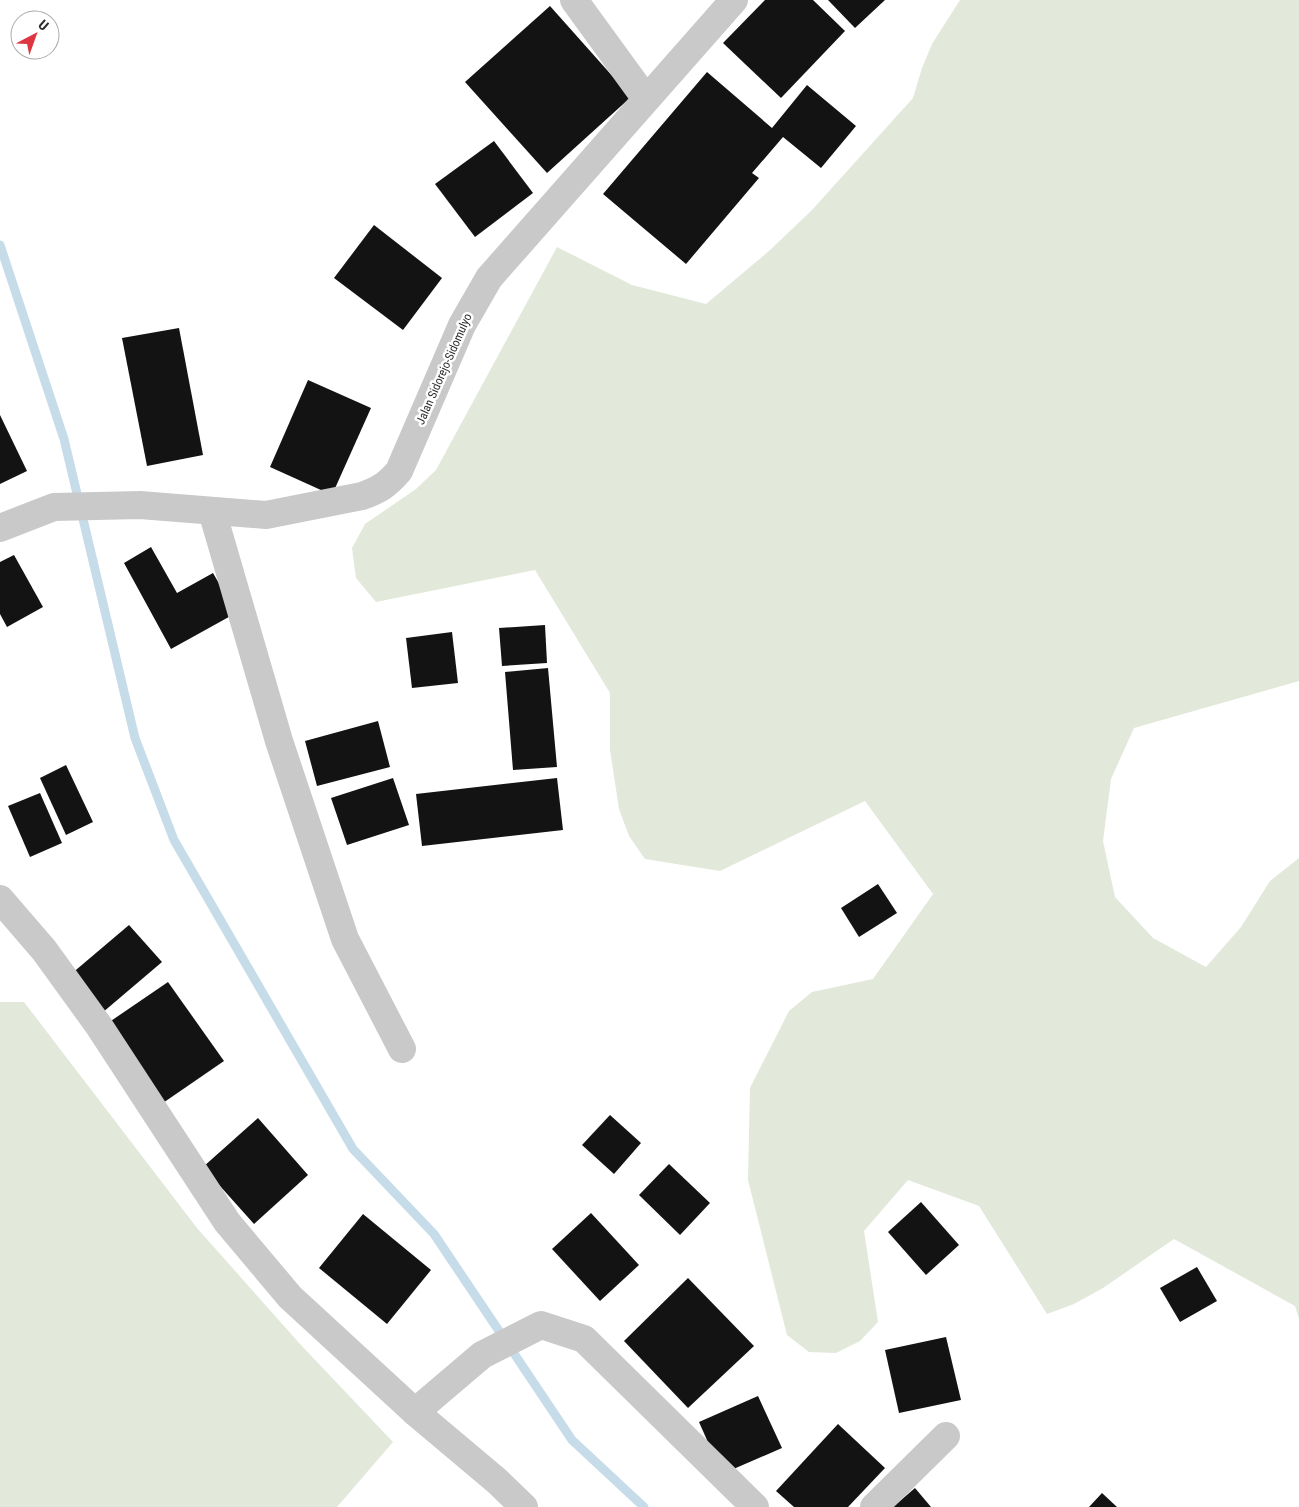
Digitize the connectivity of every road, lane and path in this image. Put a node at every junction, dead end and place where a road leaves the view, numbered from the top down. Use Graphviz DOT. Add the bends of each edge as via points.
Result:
graph roads {
  1 [pos="574,0"];
  2 [pos="734,0"];
  3 [pos="646,99"];
  4 [pos="212,511"];
  5 [pos="0,528"];
  6 [pos="0,899"];
  7 [pos="402,1049"];
  8 [pos="415,1412"];
  9 [pos="946,1436"];
  10 [pos="524,1507"];
  11 [pos="755,1507"];
  12 [pos="874,1507"];
  1 -- 3 [label="street"];
  2 -- 3 [label="street, Jalan Sidorejo-Sidomulyo"];
  3 -- 4 [label="street, Jalan Sidorejo-Sidomulyo" via="489,278 462,325 399,472 388,484 362,496 266,515"];
  4 -- 5 [label="street, Jalan Sidorejo-Sidomulyo" via="140,505 54,507"];
  4 -- 7 [label="street" via="279,742 345,939"];
  6 -- 8 [label="street" via="44,950 99,1026 227,1222 290,1297"];
  8 -- 10 [label="street"];
  8 -- 11 [label="street" via="482,1355 541,1325 584,1339"];
  9 -- 12 [label="street"];
}
